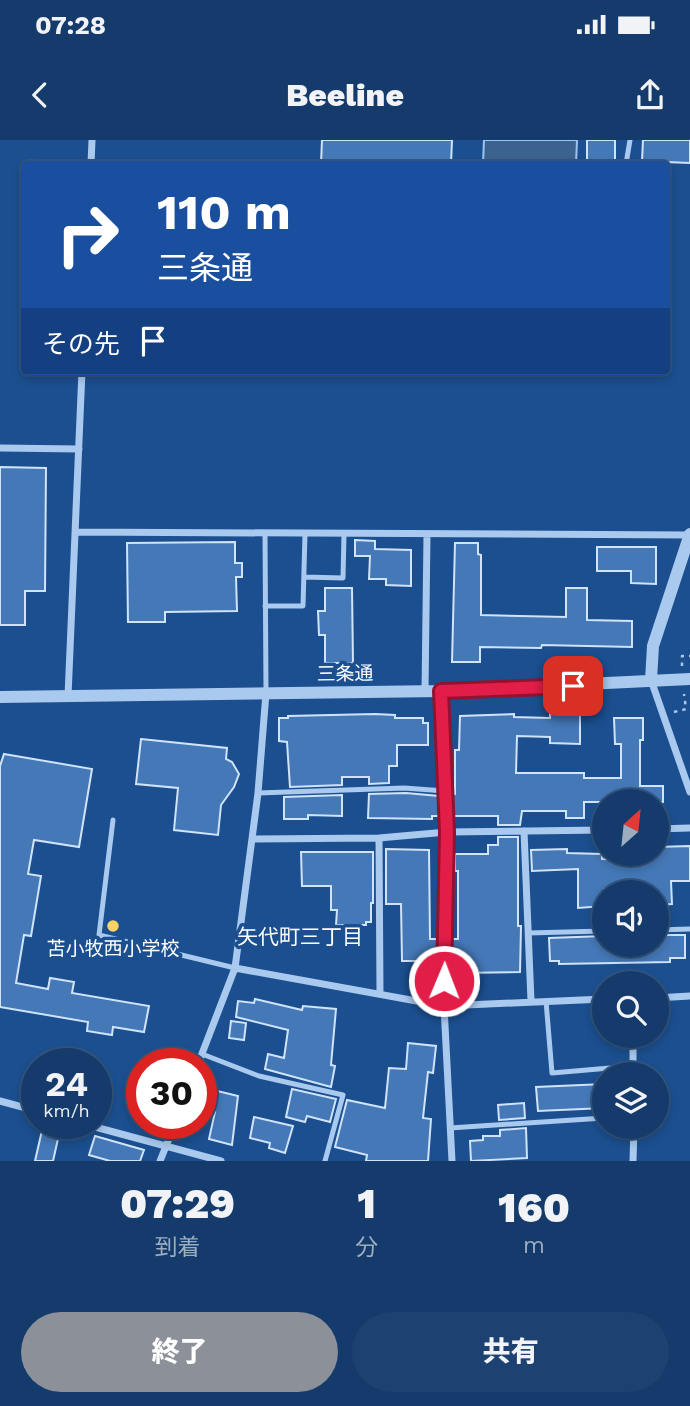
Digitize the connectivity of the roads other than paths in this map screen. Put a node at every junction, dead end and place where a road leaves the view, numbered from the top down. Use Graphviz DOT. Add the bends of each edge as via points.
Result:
graph roads {
  1 [pos="92,140"];
  2 [pos="631,140"];
  3 [pos="90,161"];
  4 [pos="627,161"];
  5 [pos="82,375"];
  6 [pos="0,448"];
  7 [pos="79,449"];
  8 [pos="76,532"];
  9 [pos="265,533"];
  10 [pos="305,534"];
  11 [pos="344,534"];
  12 [pos="427,535"];
  13 [pos="690,535"];
  14 [pos="304,577"];
  15 [pos="265,606"];
  16 [pos="690,679"];
  17 [pos="651,680"];
  18 [pos="425,691"];
  19 [pos="441,691"];
  20 [pos="266,693"];
  21 [pos="68,696"];
  22 [pos="0,697"];
  23 [pos="445,791"];
  24 [pos="690,792"];
  25 [pos="258,793"];
  26 [pos="113,820"];
  27 [pos="690,828"];
  28 [pos="669,829"];
  29 [pos="592,830"];
  30 [pos="524,831"];
  31 [pos="447,832"];
  32 [pos="379,838"];
  33 [pos="252,839"];
  34 [pos="690,929"];
  35 [pos="669,930"];
  36 [pos="592,931"];
  37 [pos="528,933"];
  38 [pos="235,968"];
  39 [pos="380,993"];
  40 [pos="690,996"];
  41 [pos="669,997"];
  42 [pos="592,999"];
  43 [pos="546,1001"];
  44 [pos="531,1002"];
  45 [pos="444,1006"];
  46 [pos="204,1048"];
  47 [pos="217,1060"];
  48 [pos="592,1072"];
  49 [pos="0,1101"];
  50 [pos="21,1107"];
  51 [pos="592,1119"];
  52 [pos="450,1128"];
  53 [pos="112,1132"];
  54 [pos="169,1139"];
  55 [pos="634,1139"];
  56 [pos="166,1146"];
  57 [pos="160,1161"];
  58 [pos="221,1161"];
  59 [pos="325,1161"];
  60 [pos="453,1161"];
  61 [pos="634,1161"];
  1 -- 3 [label="street"];
  2 -- 4 [label="lane"];
  5 -- 7 [label="street"];
  6 -- 7 [label="street"];
  7 -- 8 [label="street"];
  8 -- 9 [label="street"];
  8 -- 21 [label="street"];
  9 -- 10 [label="street"];
  9 -- 15 [label="lane"];
  10 -- 11 [label="street"];
  10 -- 14 [label="lane"];
  11 -- 12 [label="street"];
  11 -- 14 [label="lane" via="343,578"];
  12 -- 13 [label="street"];
  12 -- 18 [label="street"];
  13 -- 17 [label="street" via="653,646"];
  14 -- 15 [label="lane" via="303,606"];
  15 -- 20 [label="lane"];
  16 -- 17 [label="street, 三条通"];
  17 -- 19 [label="street, 三条通"];
  17 -- 24 [label="street"];
  18 -- 19 [label="street, 三条通"];
  18 -- 20 [label="street, 三条通"];
  19 -- 23 [label="street"];
  20 -- 21 [label="street, 三条通"];
  20 -- 25 [label="street"];
  21 -- 22 [label="street, 三条通"];
  23 -- 25 [label="lane"];
  23 -- 31 [label="street"];
  25 -- 33 [label="street"];
  26 -- 38 [label="lane" via="99,935"];
  27 -- 28 [label="street"];
  29 -- 30 [label="street"];
  30 -- 31 [label="street"];
  30 -- 37 [label="street"];
  31 -- 32 [label="street"];
  31 -- 45 [label="street"];
  32 -- 33 [label="street"];
  32 -- 39 [label="street"];
  33 -- 38 [label="street"];
  34 -- 35 [label="lane"];
  36 -- 37 [label="lane"];
  37 -- 44 [label="street"];
  38 -- 39 [label="street"];
  38 -- 46 [label="street"];
  39 -- 45 [label="street"];
  40 -- 41 [label="street"];
  42 -- 43 [label="street"];
  43 -- 44 [label="street"];
  43 -- 48 [label="lane" via="552,1073"];
  44 -- 45 [label="street"];
  45 -- 52 [label="street"];
  47 -- 59 [label="lane" via="259,1076 343,1094"];
  49 -- 50 [label="street"];
  51 -- 52 [label="lane"];
  52 -- 60 [label="street"];
  53 -- 56 [label="street"];
  54 -- 56 [label="street"];
  55 -- 61 [label="street"];
  56 -- 57 [label="street"];
  56 -- 58 [label="street"];
}
